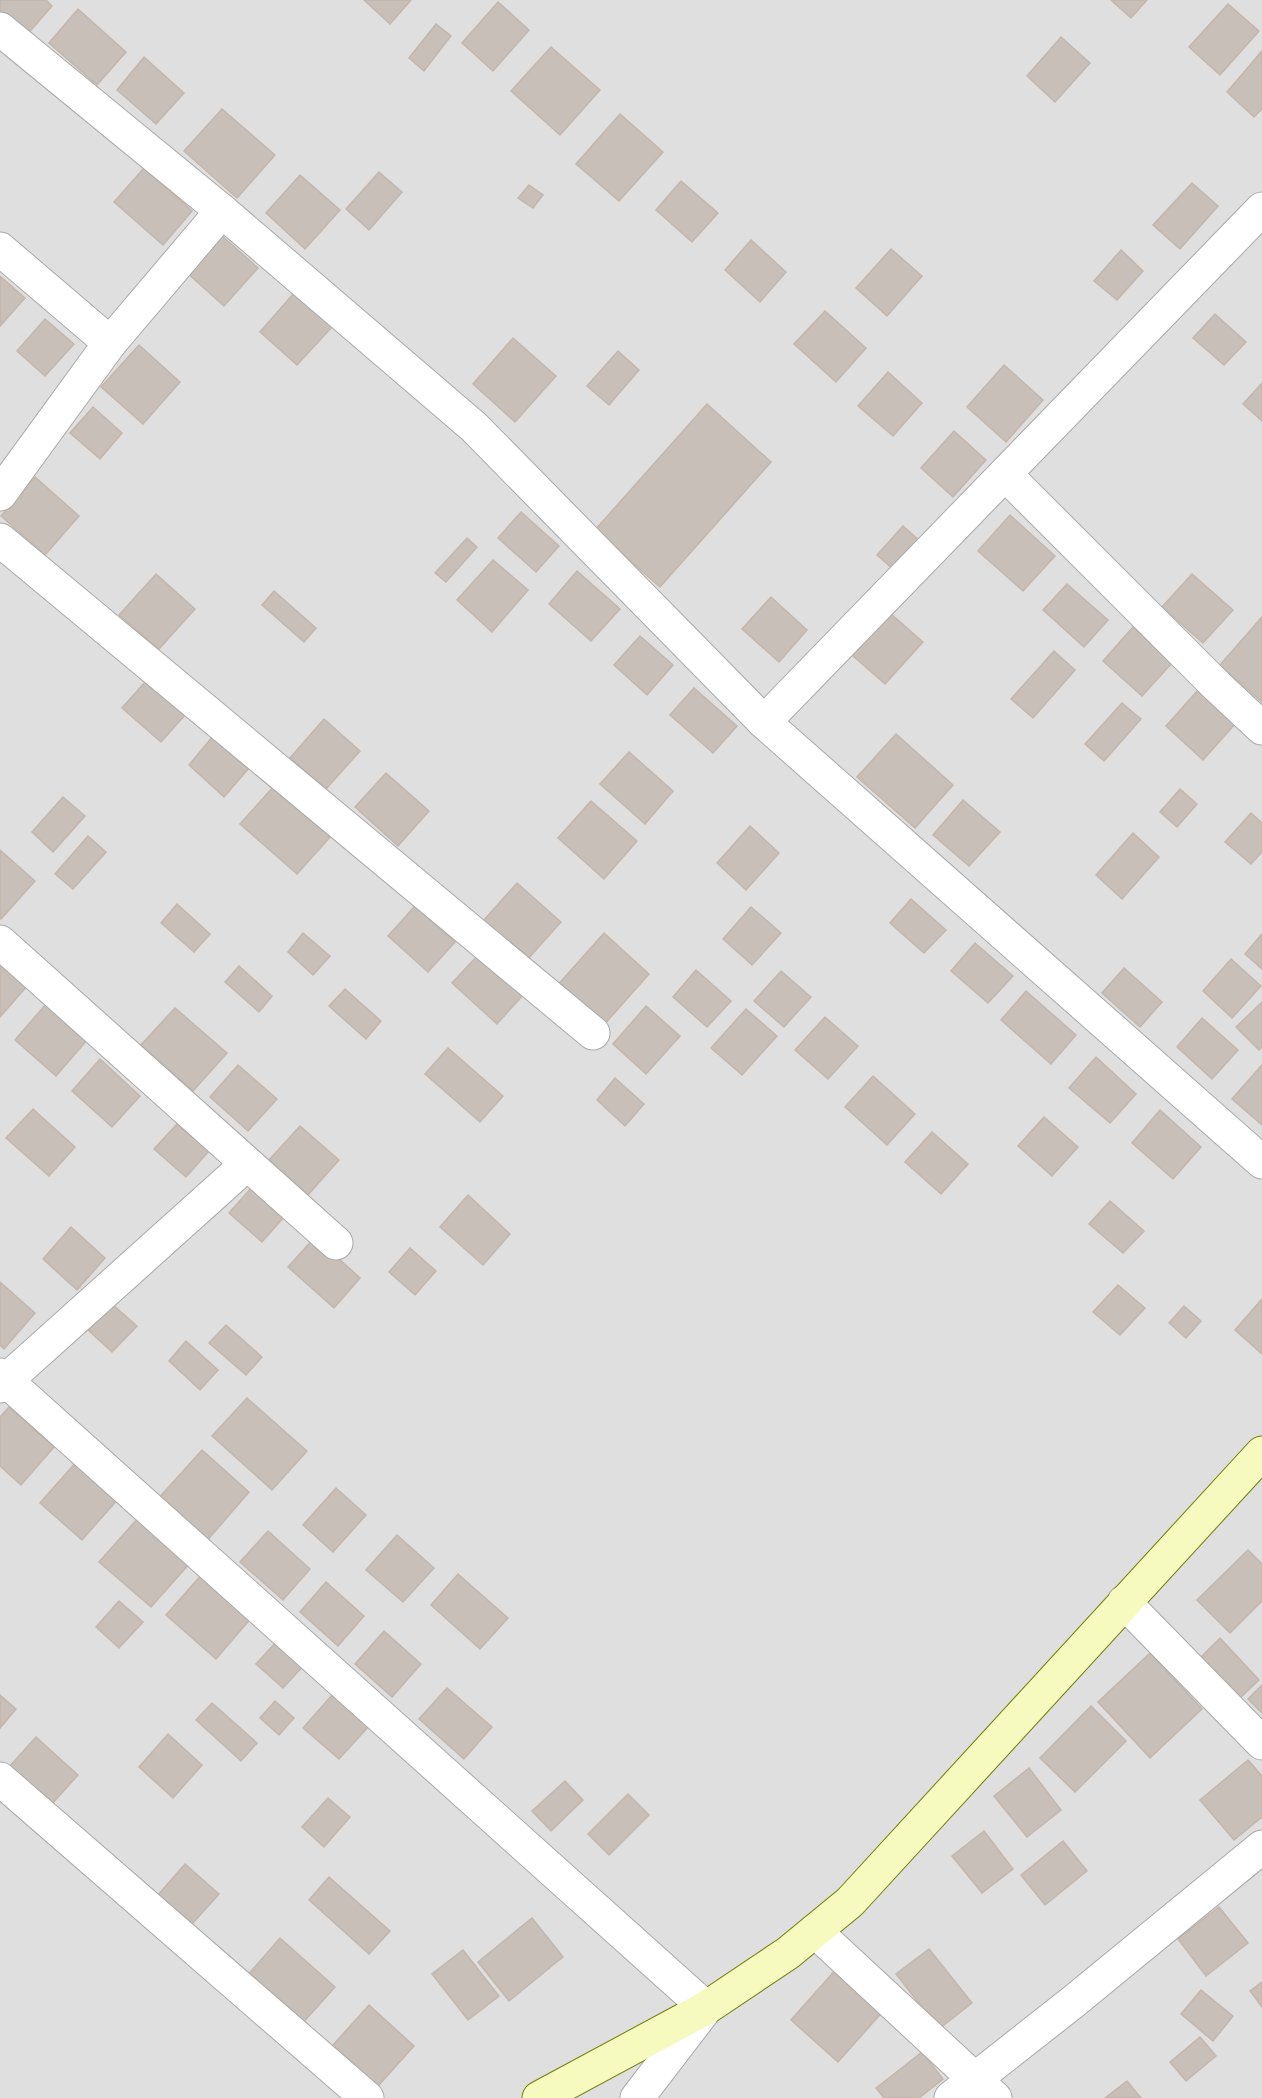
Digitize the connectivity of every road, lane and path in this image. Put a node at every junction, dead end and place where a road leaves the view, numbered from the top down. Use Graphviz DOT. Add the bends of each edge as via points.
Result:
graph roads {
  1 [pos="0,29"];
  2 [pos="1262,209"];
  3 [pos="222,211"];
  4 [pos="0,249"];
  5 [pos="110,343"];
  6 [pos="1005,474"];
  7 [pos="0,494"];
  8 [pos="0,540"];
  9 [pos="764,722"];
  10 [pos="1262,728"];
  11 [pos="0,942"];
  12 [pos="593,1033"];
  13 [pos="1262,1162"];
  14 [pos="247,1164"];
  15 [pos="336,1244"];
  16 [pos="2,1381"];
  17 [pos="1262,1453"];
  18 [pos="1124,1602"];
  19 [pos="1262,1743"];
  20 [pos="0,1779"];
  21 [pos="1262,1847"];
  22 [pos="815,1931"];
  23 [pos="706,2008"];
  24 [pos="974,2092"];
  25 [pos="367,2098"];
  26 [pos="539,2098"];
  27 [pos="638,2098"];
  1 -- 3 [label="street"];
  2 -- 6 [label="street"];
  3 -- 5 [label="street"];
  3 -- 9 [label="street" via="474,427"];
  4 -- 5 [label="street"];
  5 -- 7 [label="street"];
  6 -- 9 [label="street"];
  6 -- 10 [label="street"];
  8 -- 12 [label="street"];
  9 -- 13 [label="street"];
  11 -- 14 [label="street"];
  14 -- 15 [label="street"];
  14 -- 16 [label="street"];
  16 -- 23 [label="street"];
  17 -- 18 [label="main road"];
  18 -- 19 [label="street"];
  18 -- 22 [label="main road" via="850,1902"];
  20 -- 25 [label="street"];
  21 -- 24 [label="street" via="1073,2002"];
  22 -- 23 [label="main road"];
  22 -- 24 [label="street"];
  23 -- 26 [label="main road"];
  23 -- 27 [label="street"];
}
